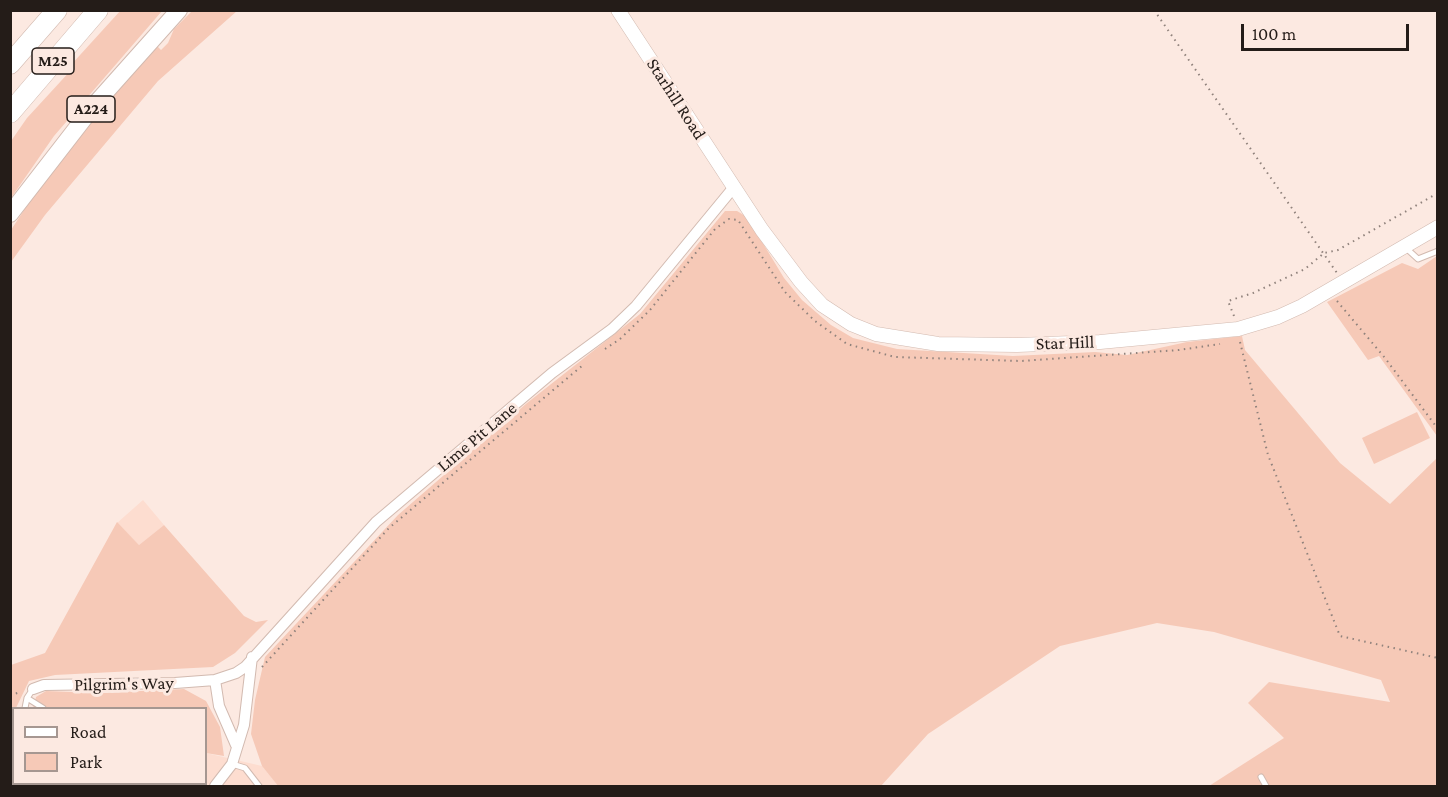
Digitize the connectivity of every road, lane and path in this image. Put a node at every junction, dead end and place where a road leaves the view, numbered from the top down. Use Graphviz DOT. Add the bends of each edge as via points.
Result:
graph roads {
  1 [pos="57,10"];
  2 [pos="98,10"];
  3 [pos="179,10"];
  4 [pos="618,10"];
  5 [pos="1154,10"];
  6 [pos="10,64"];
  7 [pos="10,113"];
  8 [pos="734,187"];
  9 [pos="1437,193"];
  10 [pos="10,214"];
  11 [pos="1437,227"];
  12 [pos="1405,247"];
  13 [pos="1437,251"];
  14 [pos="1324,253"];
  15 [pos="1343,283"];
  16 [pos="1329,291"];
  17 [pos="1239,335"];
  18 [pos="603,350"];
  19 [pos="585,363"];
  20 [pos="1437,429"];
  21 [pos="252,657"];
  22 [pos="1437,658"];
  23 [pos="215,680"];
  24 [pos="30,694"];
  25 [pos="25,707"];
  26 [pos="42,707"];
  27 [pos="236,745"];
  28 [pos="232,764"];
  29 [pos="1261,777"];
  30 [pos="215,786"];
  31 [pos="259,786"];
  32 [pos="1266,786"];
  1 -- 6 [label="highway, M25"];
  2 -- 7 [label="highway, M25"];
  3 -- 10 [label="main road, A224" via="96,103"];
  4 -- 8 [label="street, Starhill Road"];
  5 -- 14 [label="path"];
  8 -- 17 [label="street, Star Hill" via="801,282 822,304 851,324 876,334 938,344 1017,345"];
  8 -- 21 [label="street, Lime Pit Lane" via="636,306 376,522"];
  9 -- 14 [label="path" via="1338,250"];
  11 -- 12 [label="street, Star Hill"];
  12 -- 13 [label="lane" via="1418,259"];
  12 -- 15 [label="street, Star Hill"];
  14 -- 15 [label="path"];
  14 -- 17 [label="path" via="1305,269 1228,301"];
  15 -- 16 [label="street, Star Hill"];
  16 -- 17 [label="street, Star Hill"];
  16 -- 20 [label="path"];
  17 -- 18 [label="path" via="1179,350 1021,361 896,357 847,344 815,321 785,292 738,220 729,219 715,229 650,310"];
  17 -- 22 [label="path" via="1268,455 1340,636"];
  19 -- 21 [label="path" via="389,528 263,668"];
  21 -- 23 [label="street, Lime Pit Lane" via="236,673"];
  21 -- 27 [label="street" via="244,725"];
  23 -- 24 [label="street, Pilgrim's Way" via="44,685"];
  23 -- 27 [label="street" via="219,706"];
  24 -- 25 [label="lane"];
  24 -- 26 [label="lane"];
  27 -- 28 [label="street"];
  28 -- 30 [label="street"];
  28 -- 31 [label="lane" via="245,768"];
  29 -- 32 [label="lane"];
}
